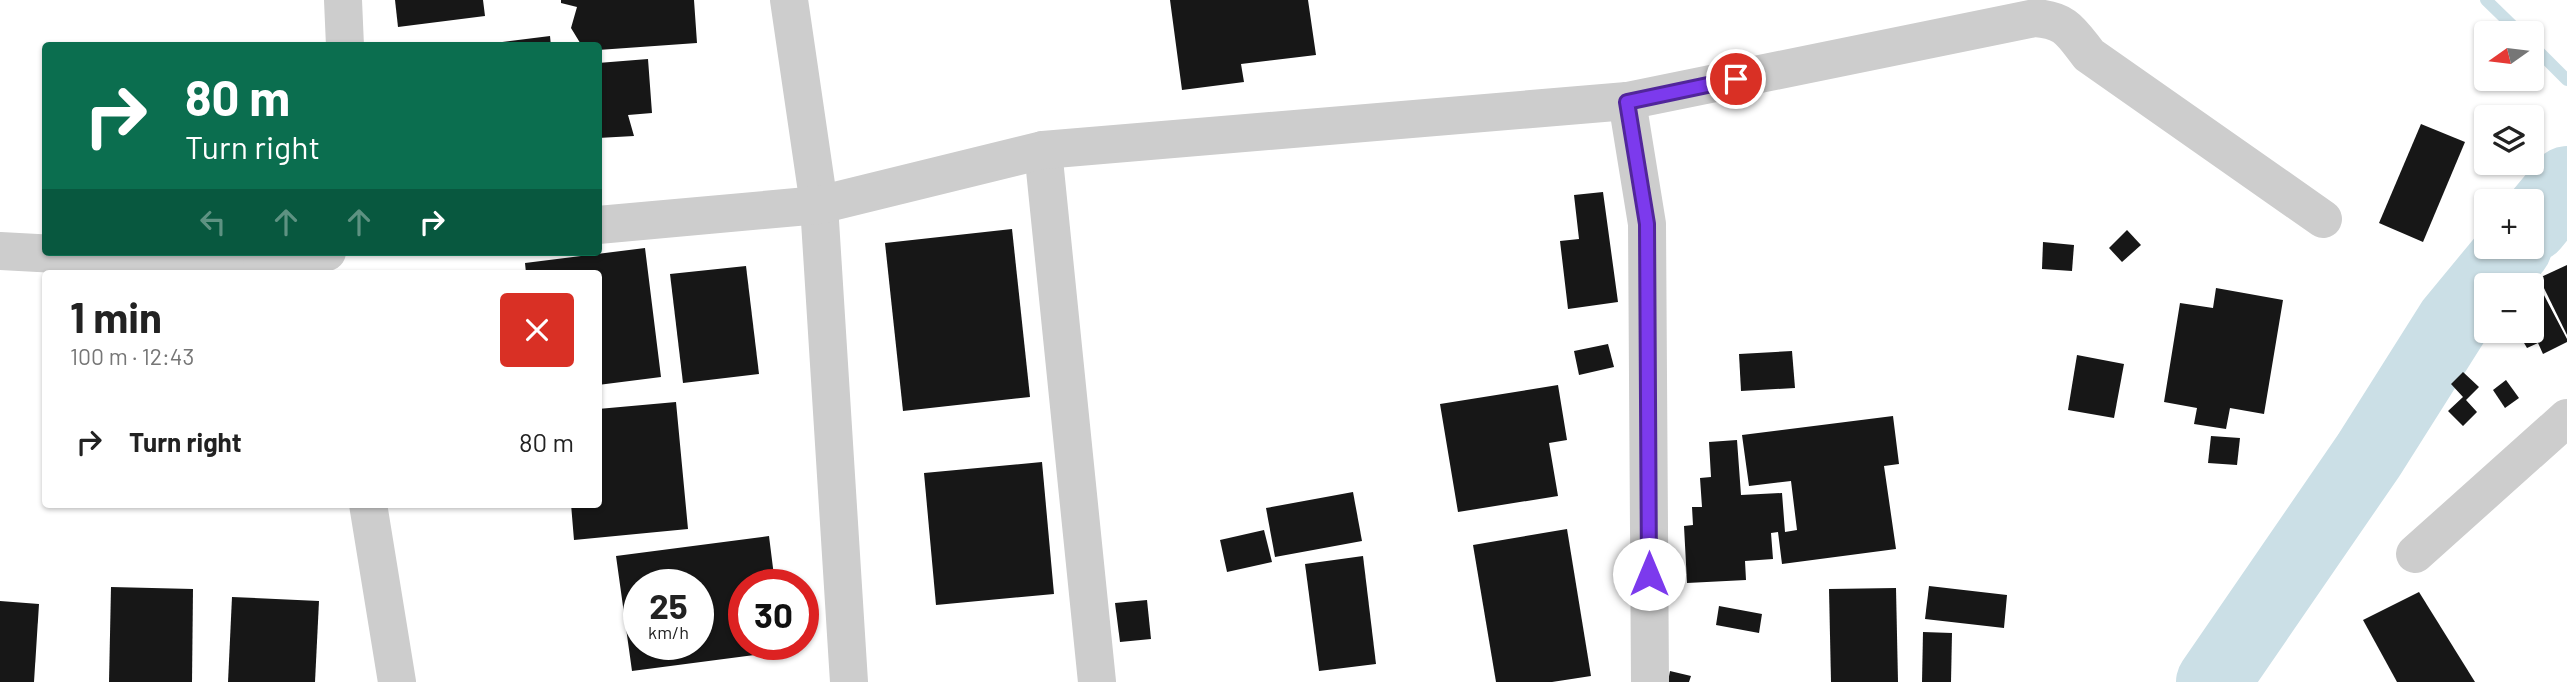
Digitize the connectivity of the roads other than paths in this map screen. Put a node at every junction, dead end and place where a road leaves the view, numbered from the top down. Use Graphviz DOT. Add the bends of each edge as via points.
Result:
graph roads {
  1 [pos="343,0"];
  2 [pos="789,0"];
  3 [pos="345,42"];
  4 [pos="1627,102"];
  5 [pos="1043,150"];
  6 [pos="819,205"];
  7 [pos="2323,219"];
  8 [pos="602,225"];
  9 [pos="0,251"];
  10 [pos="42,254"];
  11 [pos="73,256"];
  12 [pos="312,256"];
  13 [pos="263,269"];
  14 [pos="2567,418"];
  15 [pos="369,508"];
  16 [pos="2415,554"];
  17 [pos="397,682"];
  18 [pos="849,682"];
  19 [pos="1097,682"];
  20 [pos="1650,682"];
  1 -- 3 [label="street"];
  2 -- 6 [label="street"];
  4 -- 5 [label="street"];
  4 -- 7 [label="street" via="2035,18 2054,19 2089,55"];
  4 -- 20 [label="street" via="1647,224"];
  5 -- 6 [label="street"];
  5 -- 19 [label="street"];
  6 -- 8 [label="street"];
  6 -- 18 [label="street"];
  9 -- 10 [label="street"];
  11 -- 13 [label="street"];
  12 -- 13 [label="street"];
  14 -- 16 [label="street"];
  15 -- 17 [label="street"];
}
